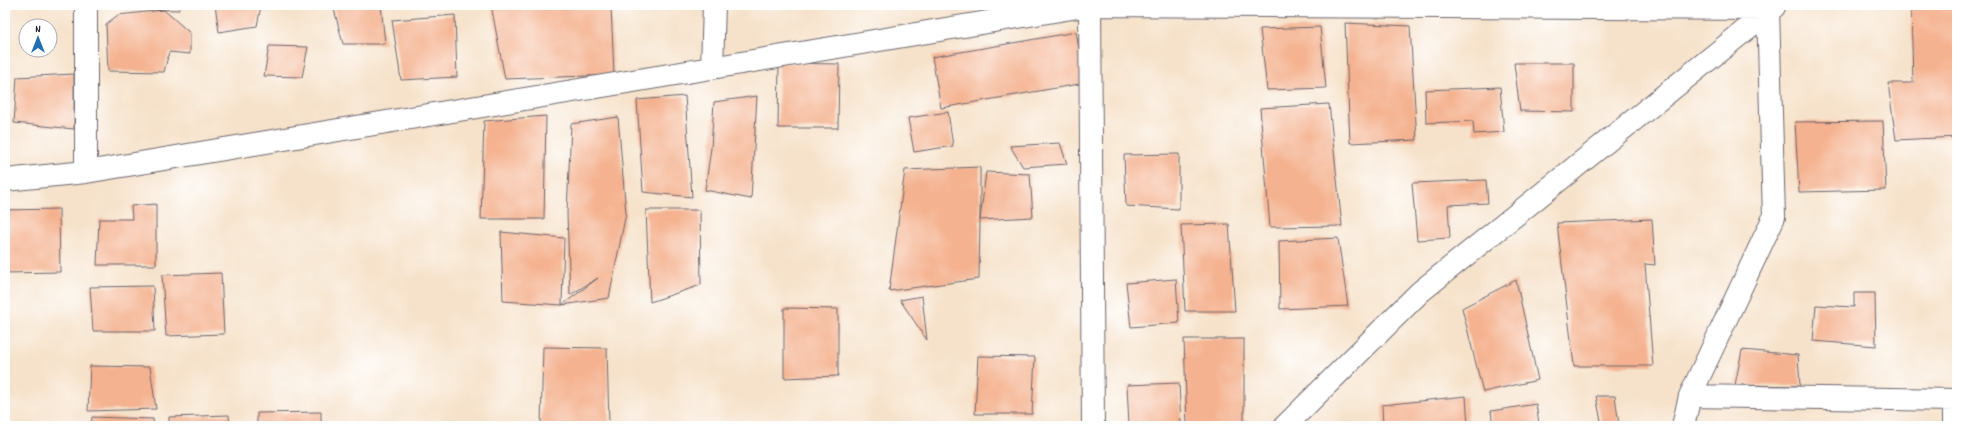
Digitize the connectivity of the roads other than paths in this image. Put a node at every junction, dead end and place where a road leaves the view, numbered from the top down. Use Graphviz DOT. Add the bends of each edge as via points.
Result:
graph roads {
  1 [pos="86,5"];
  2 [pos="714,5"];
  3 [pos="1090,5"];
  4 [pos="1773,7"];
  5 [pos="712,68"];
  6 [pos="86,172"];
  7 [pos="5,180"];
  8 [pos="1690,396"];
  9 [pos="1956,400"];
  10 [pos="1093,426"];
  11 [pos="1285,426"];
  12 [pos="1683,426"];
  13 [pos="1954,426"];
  1 -- 6 [label="street"];
  2 -- 5 [label="street"];
  3 -- 4 [label="street"];
  3 -- 5 [label="street"];
  3 -- 10 [label="street"];
  4 -- 8 [label="street" via="1774,217"];
  4 -- 11 [label="street" via="1420,292"];
  5 -- 6 [label="street"];
  6 -- 7 [label="street"];
  8 -- 9 [label="street"];
  8 -- 12 [label="street"];
  9 -- 13 [label="street"];
}
